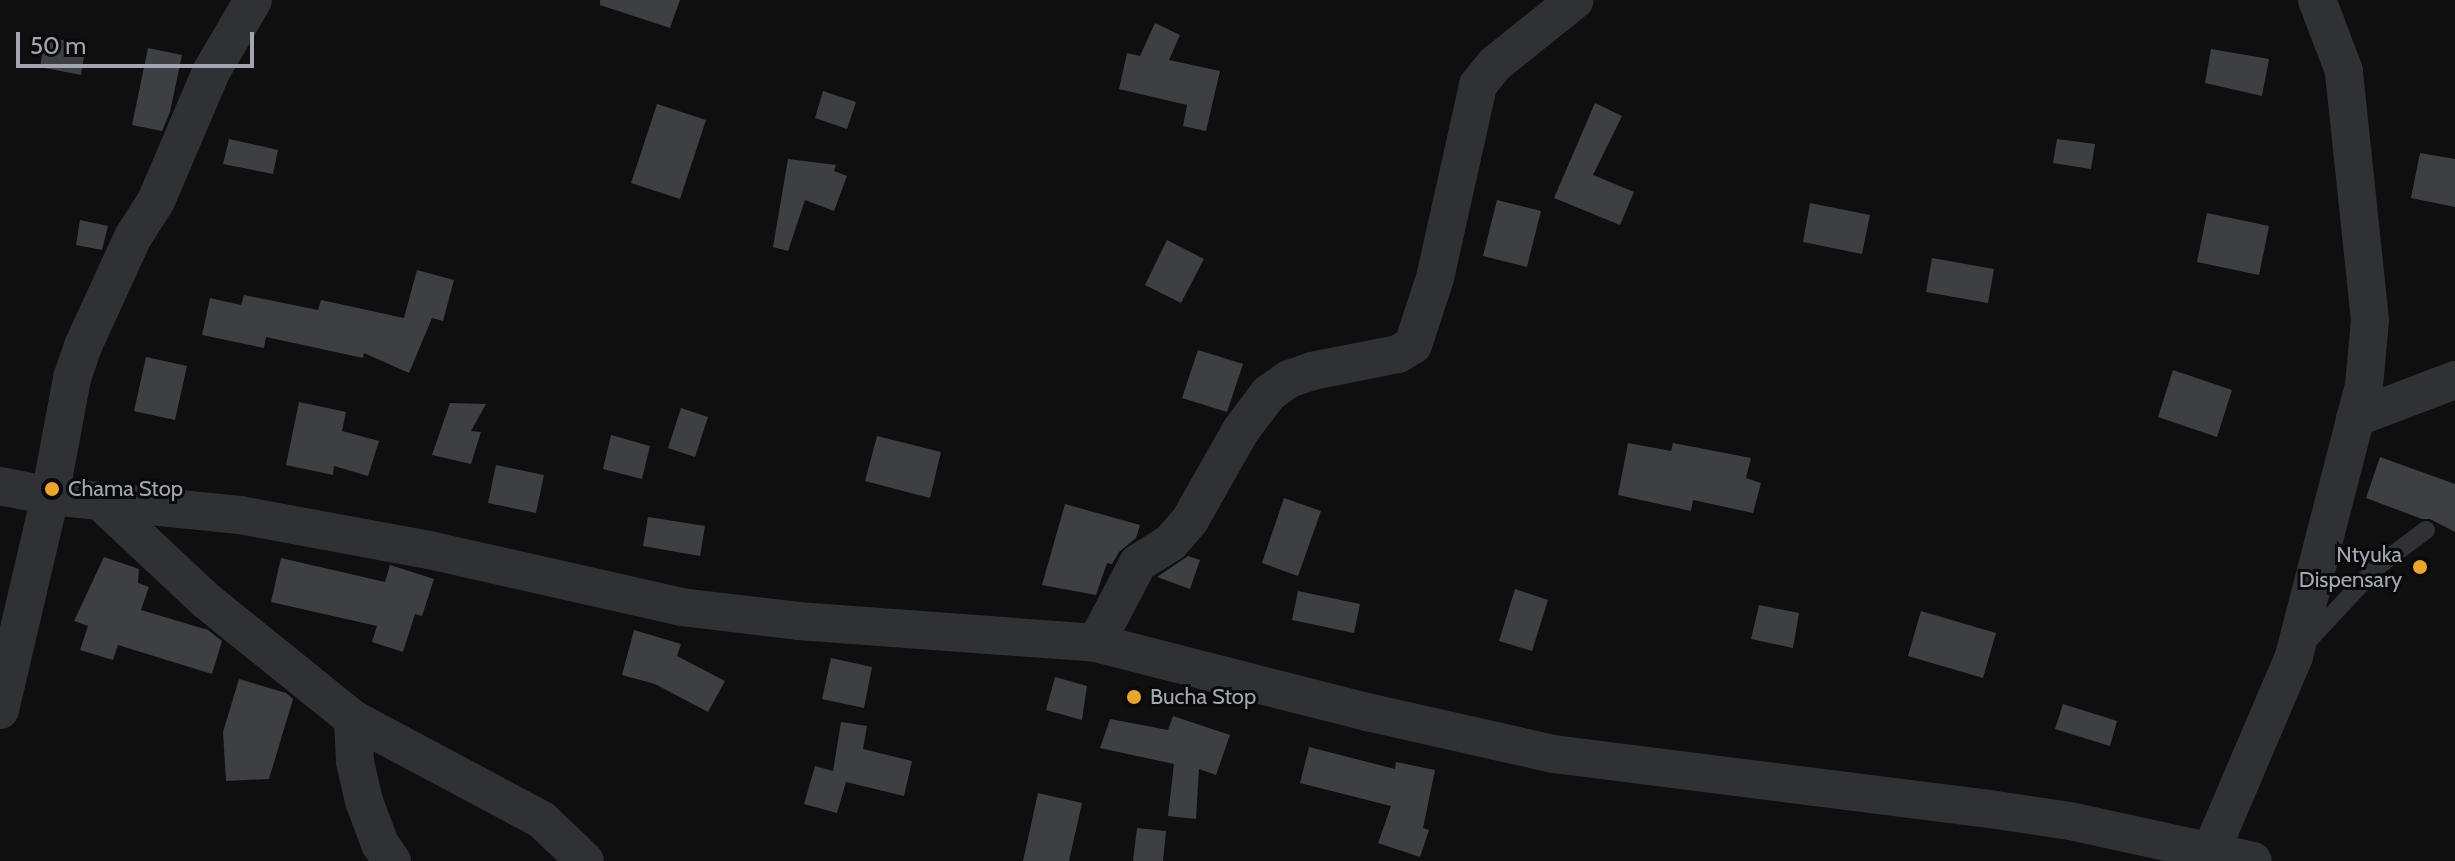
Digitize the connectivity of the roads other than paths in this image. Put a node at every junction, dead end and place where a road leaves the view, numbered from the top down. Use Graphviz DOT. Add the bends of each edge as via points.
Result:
graph roads {
  1 [pos="253,0"];
  2 [pos="1575,0"];
  3 [pos="2317,0"];
  4 [pos="2455,380"];
  5 [pos="2355,418"];
  6 [pos="0,486"];
  7 [pos="50,496"];
  8 [pos="101,502"];
  9 [pos="2426,530"];
  10 [pos="1096,643"];
  11 [pos="2294,656"];
  12 [pos="0,710"];
  13 [pos="353,719"];
  14 [pos="2211,851"];
  15 [pos="392,861"];
  16 [pos="585,861"];
  17 [pos="2253,861"];
  1 -- 7 [label="street" via="211,72 156,201 133,237 83,346 59,436"];
  2 -- 10 [label="street" via="1495,64 1478,85 1435,278 1413,345 1398,354 1312,371 1269,393 1241,430 1190,520 1171,542 1138,563"];
  3 -- 5 [label="street" via="2344,71 2370,320 2364,386"];
  4 -- 5 [label="street"];
  5 -- 11 [label="street"];
  6 -- 7 [label="street"];
  7 -- 8 [label="street"];
  7 -- 12 [label="street"];
  8 -- 10 [label="street" via="240,515 429,550 681,607"];
  8 -- 13 [label="street" via="208,602"];
  9 -- 11 [label="lane" via="2378,566"];
  10 -- 14 [label="street" via="1554,754 1989,809"];
  11 -- 14 [label="street"];
  13 -- 15 [label="street" via="364,801"];
  13 -- 16 [label="street" via="542,820"];
  14 -- 17 [label="street"];
}
